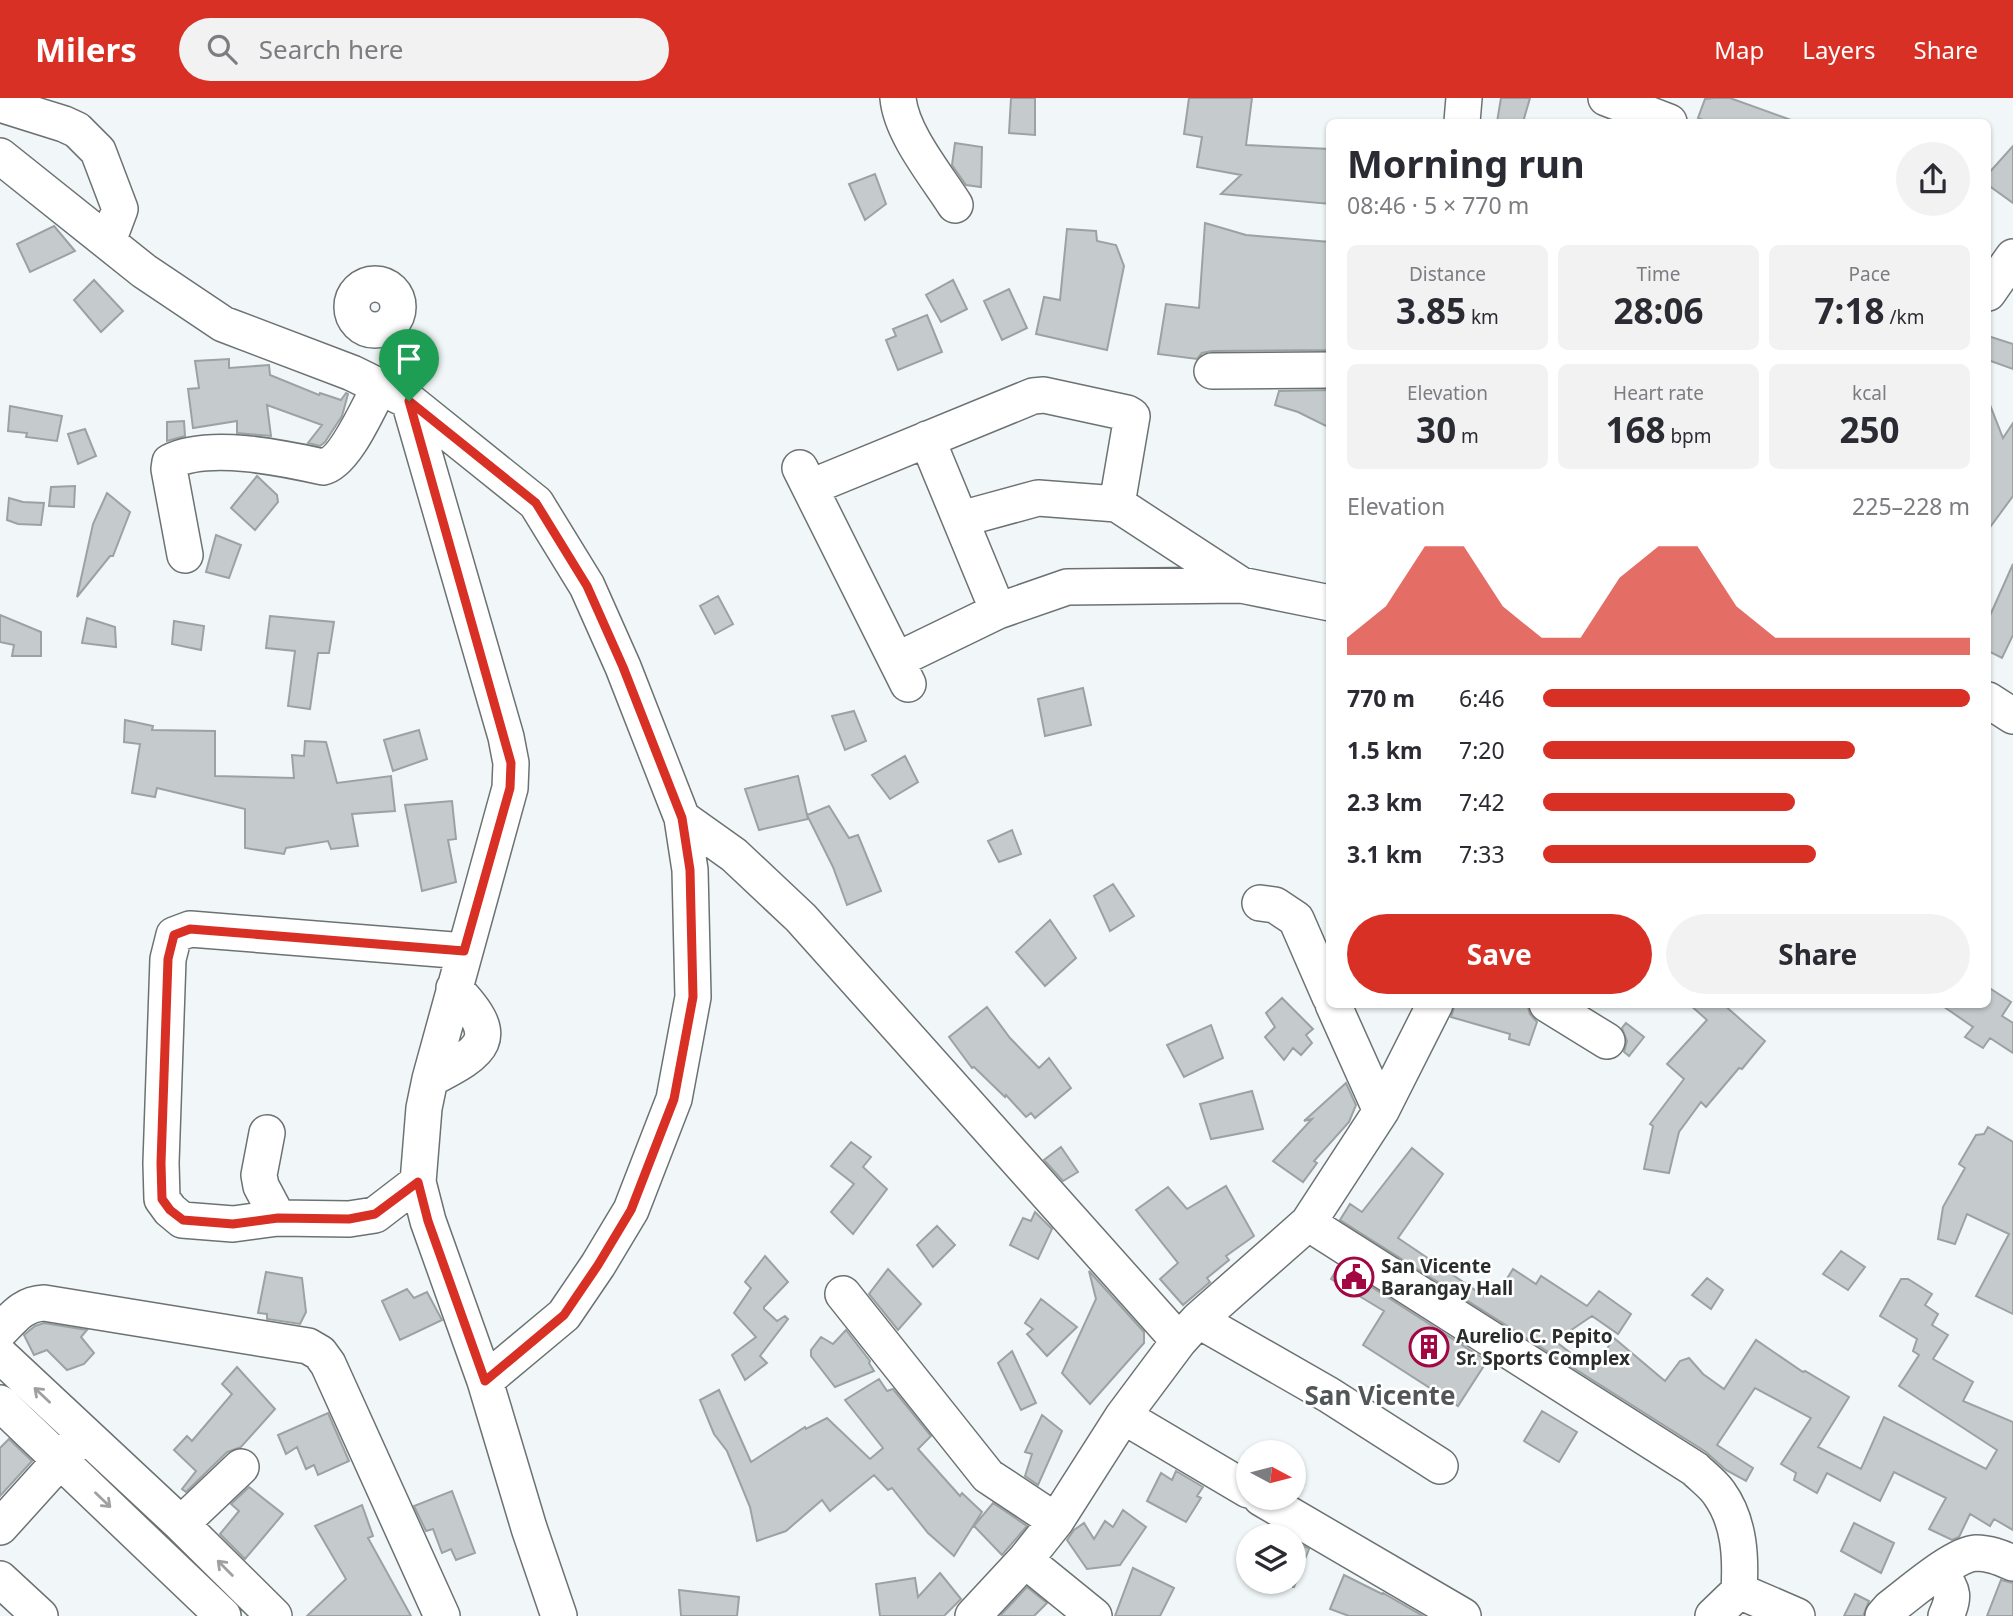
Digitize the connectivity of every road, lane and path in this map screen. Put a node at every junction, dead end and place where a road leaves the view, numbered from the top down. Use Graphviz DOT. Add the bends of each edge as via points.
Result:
graph roads {
  1 [pos="898,98"];
  2 [pos="1464,98"];
  3 [pos="1606,98"];
  4 [pos="0,104"];
  5 [pos="62,111"];
  6 [pos="1462,119"];
  7 [pos="1661,119"];
  8 [pos="0,156"];
  9 [pos="954,205"];
  10 [pos="108,241"];
  11 [pos="2013,257"];
  12 [pos="1991,289"];
  13 [pos="367,330"];
  14 [pos="1326,370"];
  15 [pos="1212,371"];
  16 [pos="380,387"];
  17 [pos="927,439"];
  18 [pos="1116,504"];
  19 [pos="961,519"];
  20 [pos="185,555"];
  21 [pos="1241,585"];
  22 [pos="1326,602"];
  23 [pos="998,611"];
  24 [pos="1991,702"];
  25 [pos="2013,716"];
  26 [pos="682,818"];
  27 [pos="1260,903"];
  28 [pos="464,951"];
  29 [pos="1326,988"];
  30 [pos="1335,1008"];
  31 [pos="1433,1008"];
  32 [pos="1553,1008"];
  33 [pos="1607,1041"];
  34 [pos="1381,1111"];
  35 [pos="267,1133"];
  36 [pos="418,1182"];
  37 [pos="278,1218"];
  38 [pos="1308,1223"];
  39 [pos="843,1294"];
  40 [pos="1189,1330"];
  41 [pos="0,1331"];
  42 [pos="0,1355"];
  43 [pos="485,1381"];
  44 [pos="0,1402"];
  45 [pos="1122,1416"];
  46 [pos="84,1434"];
  47 [pos="61,1460"];
  48 [pos="1440,1466"];
  49 [pos="241,1467"];
  50 [pos="1236,1483"];
  51 [pos="1282,1510"];
  52 [pos="1056,1521"];
  53 [pos="181,1524"];
  54 [pos="0,1527"];
  55 [pos="1025,1560"];
  56 [pos="2013,1563"];
  57 [pos="1940,1572"];
  58 [pos="0,1579"];
  59 [pos="1739,1591"];
  60 [pos="40,1616"];
  61 [pos="223,1616"];
  62 [pos="274,1616"];
  63 [pos="442,1616"];
  64 [pos="559,1616"];
  65 [pos="973,1616"];
  66 [pos="1094,1616"];
  67 [pos="1463,1616"];
  68 [pos="1713,1616"];
  69 [pos="1797,1616"];
  70 [pos="1883,1616"];
  71 [pos="1945,1616"];
  1 -- 9 [label="street" via="916,144"];
  2 -- 6 [label="street"];
  3 -- 7 [label="street"];
  4 -- 5 [label="street"];
  5 -- 10 [label="street" via="98,151 117,197 120,209"];
  8 -- 10 [label="street"];
  10 -- 16 [label="street" via="223,324"];
  11 -- 12 [label="street"];
  13 -- 16 [label="street"];
  14 -- 15 [label="street"];
  16 -- 20 [label="street" via="330,466 266,455 216,453 170,462"];
  16 -- 26 [label="street" via="536,503 587,586"];
  16 -- 28 [label="street" via="511,763 510,788"];
  17 -- 18 [label="street" via="1033,396 1127,413 1132,421"];
  17 -- 19 [label="street"];
  17 -- 23 [label="street" via="806,477 903,672"];
  18 -- 19 [label="street" via="1038,498"];
  18 -- 21 [label="street"];
  19 -- 23 [label="street"];
  21 -- 22 [label="street"];
  21 -- 23 [label="street" via="1075,586"];
  24 -- 25 [label="street"];
  26 -- 40 [label="street" via="734,855 801,918"];
  26 -- 43 [label="street" via="690,870 693,997 674,1099 631,1210 598,1265 564,1315"];
  27 -- 29 [label="street" via="1275,905 1296,919"];
  28 -- 36 [label="street" via="424,1108"];
  28 -- 37 [label="street" via="190,929 174,935 168,959 162,1199 183,1220 233,1224"];
  30 -- 34 [label="street"];
  31 -- 34 [label="street"];
  32 -- 33 [label="street"];
  34 -- 38 [label="street"];
  35 -- 37 [label="street" via="259,1175"];
  36 -- 37 [label="street" via="375,1214 349,1219"];
  36 -- 43 [label="street"];
  38 -- 40 [label="street"];
  38 -- 59 [label="street" via="1695,1469 1719,1494 1734,1525 1741,1559"];
  39 -- 52 [label="street" via="988,1476"];
  40 -- 45 [label="street"];
  40 -- 48 [label="street" via="1329,1395"];
  41 -- 63 [label="street" via="23,1308 44,1303 309,1346 320,1353"];
  46 -- 42 [label="street, one-way"];
  43 -- 64 [label="street"];
  44 -- 47 [label="street"];
  45 -- 50 [label="street"];
  45 -- 52 [label="street"];
  46 -- 47 [label="street"];
  46 -- 53 [label="street"];
  47 -- 54 [label="street"];
  47 -- 61 [label="street, one-way"];
  49 -- 53 [label="street"];
  51 -- 67 [label="street"];
  52 -- 55 [label="street"];
  62 -- 53 [label="street, one-way"];
  55 -- 65 [label="street"];
  55 -- 66 [label="street"];
  56 -- 57 [label="street" via="1992,1554 1974,1553 1959,1557"];
  57 -- 70 [label="street"];
  57 -- 71 [label="street" via="1953,1597"];
  58 -- 60 [label="street"];
  59 -- 68 [label="street"];
  59 -- 69 [label="street"];
}
